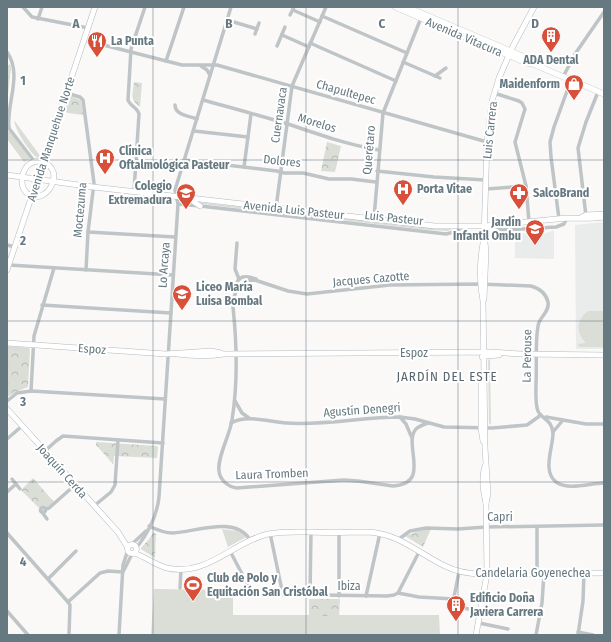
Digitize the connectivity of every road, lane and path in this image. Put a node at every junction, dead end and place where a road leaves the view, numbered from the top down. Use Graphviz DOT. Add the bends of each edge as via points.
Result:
graph roads {
  1 [pos="23,7"];
  2 [pos="42,7"];
  3 [pos="95,7"];
  4 [pos="145,7"];
  5 [pos="184,7"];
  6 [pos="231,7"];
  7 [pos="326,7"];
  8 [pos="395,7"];
  9 [pos="407,7"];
  10 [pos="534,7"];
  11 [pos="293,8"];
  12 [pos="604,12"];
  13 [pos="290,15"];
  14 [pos="322,16"];
  15 [pos="421,18"];
  16 [pos="38,19"];
  17 [pos="227,20"];
  18 [pos="320,22"];
  19 [pos="259,23"];
  20 [pos="285,27"];
  21 [pos="88,28"];
  22 [pos="257,29"];
  23 [pos="255,34"];
  24 [pos="282,35"];
  25 [pos="84,40"];
  26 [pos="309,45"];
  27 [pos="278,46"];
  28 [pos="7,52"];
  29 [pos="131,52"];
  30 [pos="407,53"];
  31 [pos="509,53"];
  32 [pos="166,62"];
  33 [pos="403,62"];
  34 [pos="213,64"];
  35 [pos="200,66"];
  36 [pos="446,68"];
  37 [pos="210,76"];
  38 [pos="435,76"];
  39 [pos="563,76"];
  40 [pos="440,78"];
  41 [pos="396,80"];
  42 [pos="571,80"];
  43 [pos="292,86"];
  44 [pos="66,93"];
  45 [pos="494,93"];
  46 [pos="601,93"];
  47 [pos="203,100"];
  48 [pos="175,105"];
  49 [pos="383,113"];
  50 [pos="251,114"];
  51 [pos="197,119"];
  52 [pos="287,124"];
  53 [pos="8,127"];
  54 [pos="194,131"];
  55 [pos="248,137"];
  56 [pos="486,142"];
  57 [pos="379,150"];
  58 [pos="184,160"];
  59 [pos="34,161"];
  60 [pos="43,162"];
  61 [pos="244,167"];
  62 [pos="377,171"];
  63 [pos="281,172"];
  64 [pos="7,176"];
  65 [pos="22,178"];
  66 [pos="38,180"];
  67 [pos="486,180"];
  68 [pos="53,182"];
  69 [pos="376,182"];
  70 [pos="526,186"];
  71 [pos="93,187"];
  72 [pos="486,189"];
  73 [pos="134,191"];
  74 [pos="32,196"];
  75 [pos="176,196"];
  76 [pos="187,197"];
  77 [pos="178,204"];
  78 [pos="200,206"];
  79 [pos="276,208"];
  80 [pos="604,214"];
  81 [pos="585,217"];
  82 [pos="604,217"];
  83 [pos="374,218"];
  84 [pos="567,218"];
  85 [pos="559,219"];
  86 [pos="529,222"];
  87 [pos="494,225"];
  88 [pos="485,226"];
  89 [pos="463,227"];
  90 [pos="88,232"];
  91 [pos="175,237"];
  92 [pos="237,243"];
  93 [pos="7,245"];
  94 [pos="15,247"];
  95 [pos="9,265"];
  96 [pos="54,268"];
  97 [pos="7,270"];
  98 [pos="86,270"];
  99 [pos="173,275"];
  100 [pos="239,279"];
  101 [pos="262,282"];
  102 [pos="483,284"];
  103 [pos="234,293"];
  104 [pos="42,306"];
  105 [pos="170,313"];
  106 [pos="7,343"];
  107 [pos="33,345"];
  108 [pos="168,354"];
  109 [pos="236,354"];
  110 [pos="482,355"];
  111 [pos="537,355"];
  112 [pos="604,355"];
  113 [pos="31,390"];
  114 [pos="165,399"];
  115 [pos="7,401"];
  116 [pos="234,401"];
  117 [pos="7,409"];
  118 [pos="541,415"];
  119 [pos="400,417"];
  120 [pos="545,417"];
  121 [pos="252,419"];
  122 [pos="563,420"];
  123 [pos="232,423"];
  124 [pos="428,423"];
  125 [pos="604,424"];
  126 [pos="22,426"];
  127 [pos="484,428"];
  128 [pos="553,432"];
  129 [pos="7,439"];
  130 [pos="412,439"];
  131 [pos="118,440"];
  132 [pos="163,443"];
  133 [pos="45,451"];
  134 [pos="12,479"];
  135 [pos="604,483"];
  136 [pos="16,484"];
  137 [pos="75,485"];
  138 [pos="20,489"];
  139 [pos="7,492"];
  140 [pos="94,506"];
  141 [pos="47,519"];
  142 [pos="149,526"];
  143 [pos="604,526"];
  144 [pos="486,527"];
  145 [pos="536,527"];
  146 [pos="311,532"];
  147 [pos="270,533"];
  148 [pos="339,533"];
  149 [pos="380,533"];
  150 [pos="8,535"];
  151 [pos="399,539"];
  152 [pos="250,540"];
  153 [pos="132,549"];
  154 [pos="76,551"];
  155 [pos="230,551"];
  156 [pos="419,552"];
  157 [pos="181,570"];
  158 [pos="123,572"];
  159 [pos="459,572"];
  160 [pos="536,573"];
  161 [pos="544,573"];
  162 [pos="584,573"];
  163 [pos="604,573"];
  164 [pos="487,574"];
  165 [pos="48,579"];
  166 [pos="180,588"];
  167 [pos="398,593"];
  168 [pos="283,595"];
  169 [pos="310,596"];
  170 [pos="339,596"];
  171 [pos="366,596"];
  172 [pos="454,599"];
  173 [pos="68,602"];
  174 [pos="7,611"];
  175 [pos="481,611"];
  176 [pos="478,623"];
  177 [pos="508,629"];
  178 [pos="578,634"];
  179 [pos="28,635"];
  180 [pos="69,635"];
  181 [pos="119,635"];
  182 [pos="476,635"];
  183 [pos="536,635"];
  184 [pos="593,635"];
  1 -- 16 [label="street" via="29,15"];
  2 -- 16 [label="street"];
  3 -- 21 [label="street, Avenida Manquehue Norte"];
  4 -- 29 [label="street"];
  5 -- 32 [label="street"];
  6 -- 17 [label="street, Lo Arcaya"];
  7 -- 14 [label="street, Cuernavaca"];
  8 -- 15 [label="main road, Avenida Vitacura"];
  9 -- 31 [label="main road, Avenida Vitacura"];
  10 -- 31 [label="street, Luis Carrera"];
  11 -- 13 [label="street"];
  11 -- 18 [label="street"];
  12 -- 39 [label="street"];
  14 -- 18 [label="street, Cuernavaca"];
  14 -- 30 [label="street"];
  15 -- 30 [label="street, Querétaro"];
  15 -- 31 [label="main road, Avenida Vitacura"];
  16 -- 21 [label="street"];
  17 -- 22 [label="street"];
  17 -- 34 [label="street, Lo Arcaya"];
  18 -- 26 [label="street, Cuernavaca"];
  19 -- 22 [label="street"];
  20 -- 24 [label="street"];
  21 -- 25 [label="street, Avenida Manquehue Norte"];
  22 -- 23 [label="street"];
  24 -- 26 [label="street"];
  24 -- 27 [label="street"];
  25 -- 29 [label="street, Chapultepec"];
  25 -- 44 [label="street, Avenida Manquehue Norte"];
  26 -- 41 [label="street"];
  26 -- 43 [label="street, Cuernavaca"];
  28 -- 53 [label="street" via="14,71"];
  29 -- 32 [label="street, Chapultepec"];
  29 -- 73 [label="street" via="128,100 139,113"];
  30 -- 33 [label="street, Querétaro"];
  31 -- 39 [label="main road, Avenida Vitacura" via="526,63"];
  31 -- 45 [label="street, Luis Carrera"];
  32 -- 35 [label="street, Chapultepec" via="182,66"];
  33 -- 38 [label="street"];
  33 -- 41 [label="street, Querétaro"];
  34 -- 35 [label="street, Chapultepec"];
  34 -- 37 [label="street, Lo Arcaya"];
  34 -- 43 [label="street, Chapultepec"];
  35 -- 37 [label="street" via="206,69"];
  36 -- 38 [label="street"];
  37 -- 47 [label="street, Lo Arcaya"];
  38 -- 40 [label="street"];
  39 -- 42 [label="main road, Avenida Vitacura"];
  41 -- 49 [label="street, Querétaro"];
  42 -- 46 [label="main road, Avenida Vitacura"];
  42 -- 85 [label="street" via="550,142"];
  43 -- 49 [label="street, Chapultepec"];
  43 -- 52 [label="street, Cuernavaca"];
  44 -- 60 [label="street, Avenida Manquehue Norte"];
  44 -- 71 [label="street, Moctezuma" via="83,100"];
  45 -- 56 [label="street, Luis Carrera"];
  45 -- 70 [label="street" via="519,101 524,106 515,142"];
  46 -- 81 [label="street" via="586,122 578,148"];
  47 -- 50 [label="street, Morelos"];
  47 -- 51 [label="street, Lo Arcaya"];
  48 -- 51 [label="street" via="175,110 179,113"];
  49 -- 56 [label="street, Chapultepec"];
  49 -- 57 [label="street, Querétaro"];
  50 -- 52 [label="street, Morelos"];
  50 -- 55 [label="street"];
  51 -- 54 [label="street, Lo Arcaya"];
  52 -- 57 [label="street, Morelos" via="359,147"];
  52 -- 63 [label="street, Cuernavaca"];
  53 -- 59 [label="street"];
  54 -- 55 [label="street"];
  54 -- 58 [label="street, Lo Arcaya"];
  55 -- 61 [label="street"];
  56 -- 67 [label="street, Luis Carrera"];
  57 -- 62 [label="street, Querétaro"];
  58 -- 61 [label="street, Dolores"];
  58 -- 75 [label="street, Lo Arcaya"];
  59 -- 60 [label="street"];
  59 -- 65 [label="street" via="26,168"];
  60 -- 66 [label="street, Avenida Manquehue Norte"];
  60 -- 68 [label="street" via="53,170"];
  61 -- 63 [label="street, Dolores"];
  62 -- 67 [label="street"];
  62 -- 69 [label="street, Querétaro"];
  63 -- 69 [label="street, Dolores"];
  63 -- 79 [label="street, Cuernavaca"];
  64 -- 65 [label="street, Avenida Luis Pasteur"];
  65 -- 66 [label="street, Avenida Luis Pasteur"];
  65 -- 74 [label="street" via="23,189"];
  66 -- 68 [label="street, Avenida Luis Pasteur"];
  66 -- 74 [label="street, Avenida Manquehue Norte"];
  67 -- 72 [label="street, Luis Carrera"];
  68 -- 71 [label="street, Avenida Luis Pasteur"];
  68 -- 74 [label="street" via="45,194 39,197"];
  69 -- 83 [label="street, Querétaro"];
  70 -- 72 [label="street"];
  70 -- 86 [label="street"];
  71 -- 73 [label="street, Avenida Luis Pasteur"];
  71 -- 90 [label="street, Moctezuma"];
  72 -- 88 [label="street, Luis Carrera"];
  73 -- 75 [label="street, Avenida Luis Pasteur"];
  74 -- 94 [label="street, Avenida Manquehue Norte"];
  75 -- 76 [label="street, Avenida Luis Pasteur"];
  75 -- 77 [label="street, Lo Arcaya"];
  76 -- 78 [label="street"];
  76 -- 79 [label="street, Avenida Luis Pasteur"];
  77 -- 78 [label="street, Luis Pasteur"];
  77 -- 91 [label="street, Lo Arcaya"];
  78 -- 89 [label="street, Luis Pasteur" via="446,234"];
  79 -- 83 [label="street, Avenida Luis Pasteur"];
  80 -- 81 [label="street, Avenida Luis Pasteur"];
  81 -- 82 [label="street, Avenida Luis Pasteur"];
  81 -- 84 [label="street, Avenida Luis Pasteur"];
  83 -- 89 [label="street, Avenida Luis Pasteur"];
  84 -- 85 [label="street, Avenida Luis Pasteur"];
  84 -- 87 [label="street" via="564,224 556,227 502,230"];
  85 -- 86 [label="street, Avenida Luis Pasteur"];
  86 -- 87 [label="street, Avenida Luis Pasteur"];
  87 -- 88 [label="street, Avenida Luis Pasteur"];
  88 -- 89 [label="street, Avenida Luis Pasteur"];
  88 -- 102 [label="street, Luis Carrera" via="482,250"];
  90 -- 91 [label="street"];
  90 -- 98 [label="street, Moctezuma"];
  91 -- 99 [label="street, Lo Arcaya"];
  92 -- 100 [label="street" via="235,269"];
  93 -- 94 [label="street"];
  94 -- 95 [label="street, Avenida Manquehue Norte"];
  95 -- 96 [label="street"];
  95 -- 97 [label="street, Avenida Manquehue Norte"];
  96 -- 98 [label="street"];
  96 -- 104 [label="street"];
  98 -- 99 [label="street"];
  99 -- 105 [label="street, Lo Arcaya"];
  100 -- 101 [label="street, Jacques Cazotte" via="248,276"];
  100 -- 103 [label="street"];
  101 -- 102 [label="street, Jacques Cazotte" via="307,294 390,285"];
  101 -- 103 [label="street, Jacques Cazotte" via="250,280 240,285"];
  102 -- 110 [label="street, Luis Carrera"];
  102 -- 111 [label="street, La Perouse" via="531,286 544,294 548,307 538,326"];
  103 -- 109 [label="street"];
  104 -- 105 [label="street"];
  104 -- 107 [label="street"];
  105 -- 108 [label="street, Lo Arcaya"];
  106 -- 107 [label="street, Espoz"];
  107 -- 108 [label="street, Espoz"];
  107 -- 113 [label="street"];
  108 -- 109 [label="street, Espoz" via="211,351"];
  108 -- 114 [label="street, Lo Arcaya"];
  109 -- 110 [label="street, Espoz"];
  109 -- 116 [label="street, Laura Tromben"];
  110 -- 111 [label="street, Espoz"];
  110 -- 127 [label="street, Luis Carrera"];
  111 -- 112 [label="street, Espoz"];
  111 -- 118 [label="street, La Perouse" via="537,408"];
  113 -- 114 [label="street"];
  113 -- 115 [label="street" via="17,394"];
  114 -- 132 [label="street, Lo Arcaya"];
  116 -- 121 [label="street" via="242,413"];
  116 -- 123 [label="street, Laura Tromben"];
  117 -- 126 [label="street, Joaquín Cerda"];
  118 -- 120 [label="street"];
  118 -- 127 [label="street, Agustín Denegri" via="523,426"];
  119 -- 121 [label="street, Agustín Denegri" via="309,424"];
  119 -- 124 [label="street, Agustín Denegri"];
  119 -- 130 [label="street, Laura Tromben" via="408,426"];
  120 -- 122 [label="street"];
  120 -- 128 [label="street"];
  121 -- 123 [label="street, Agustín Denegri" via="240,419"];
  122 -- 125 [label="street"];
  122 -- 128 [label="street"];
  123 -- 130 [label="street, Laura Tromben" via="219,469 224,482 237,488 351,480 398,486 408,481 414,471"];
  124 -- 127 [label="street, Agustín Denegri"];
  124 -- 130 [label="street" via="417,428"];
  126 -- 129 [label="street"];
  126 -- 133 [label="street, Joaquín Cerda"];
  127 -- 144 [label="street, Luis Carrera" via="486,463 483,492 486,503"];
  128 -- 135 [label="street" via="549,463 555,481 573,486"];
  131 -- 132 [label="street"];
  131 -- 133 [label="street" via="63,436"];
  131 -- 140 [label="street" via="115,485 111,492"];
  132 -- 142 [label="street, Lo Arcaya" via="158,504"];
  133 -- 137 [label="street, Joaquín Cerda"];
  134 -- 136 [label="street"];
  136 -- 138 [label="street"];
  136 -- 139 [label="street"];
  137 -- 140 [label="street, Joaquín Cerda"];
  137 -- 141 [label="street" via="44,511"];
  140 -- 153 [label="street, Joaquín Cerda"];
  142 -- 152 [label="street" via="171,533 211,527 231,528 244,532"];
  142 -- 153 [label="street, Lo Arcaya" via="145,537"];
  143 -- 145 [label="street, Capri"];
  144 -- 145 [label="street, Capri"];
  144 -- 151 [label="street, Capri" via="419,528 407,532"];
  144 -- 164 [label="street, Luis Carrera"];
  145 -- 160 [label="street"];
  146 -- 147 [label="street, Candelaria Goyenechea"];
  146 -- 148 [label="street, Candelaria Goyenechea"];
  146 -- 169 [label="street"];
  147 -- 152 [label="street, Candelaria Goyenechea"];
  147 -- 168 [label="street"];
  148 -- 149 [label="street, Candelaria Goyenechea"];
  148 -- 170 [label="street"];
  149 -- 151 [label="street, Candelaria Goyenechea"];
  149 -- 171 [label="street"];
  150 -- 165 [label="street"];
  151 -- 156 [label="street, Candelaria Goyenechea"];
  152 -- 155 [label="street, Candelaria Goyenechea"];
  153 -- 157 [label="street, Candelaria Goyenechea" via="163,567"];
  153 -- 158 [label="street, Lo Arcaya"];
  154 -- 165 [label="street"];
  155 -- 157 [label="street, Candelaria Goyenechea" via="197,568"];
  155 -- 168 [label="street, Ibiza" via="253,593"];
  156 -- 159 [label="street, Candelaria Goyenechea"];
  156 -- 167 [label="street"];
  157 -- 166 [label="street"];
  158 -- 173 [label="street" via="100,573"];
  158 -- 181 [label="street, Lo Arcaya"];
  159 -- 164 [label="street, Candelaria Goyenechea"];
  159 -- 172 [label="street"];
  160 -- 161 [label="street, Candelaria Goyenechea"];
  160 -- 164 [label="street, Candelaria Goyenechea"];
  161 -- 162 [label="street, Candelaria Goyenechea"];
  161 -- 183 [label="street"];
  162 -- 163 [label="street, Candelaria Goyenechea"];
  162 -- 178 [label="street"];
  164 -- 175 [label="street, Luis Carrera"];
  165 -- 173 [label="street"];
  167 -- 171 [label="street, Ibiza"];
  167 -- 172 [label="street, Ibiza"];
  168 -- 169 [label="street, Ibiza"];
  169 -- 170 [label="street, Ibiza"];
  170 -- 171 [label="street, Ibiza"];
  172 -- 175 [label="street" via="455,607"];
  173 -- 180 [label="street"];
  174 -- 179 [label="street"];
  175 -- 176 [label="street, Luis Carrera"];
  176 -- 177 [label="street"];
  176 -- 182 [label="street, Luis Carrera"];
  178 -- 184 [label="street"];
}
